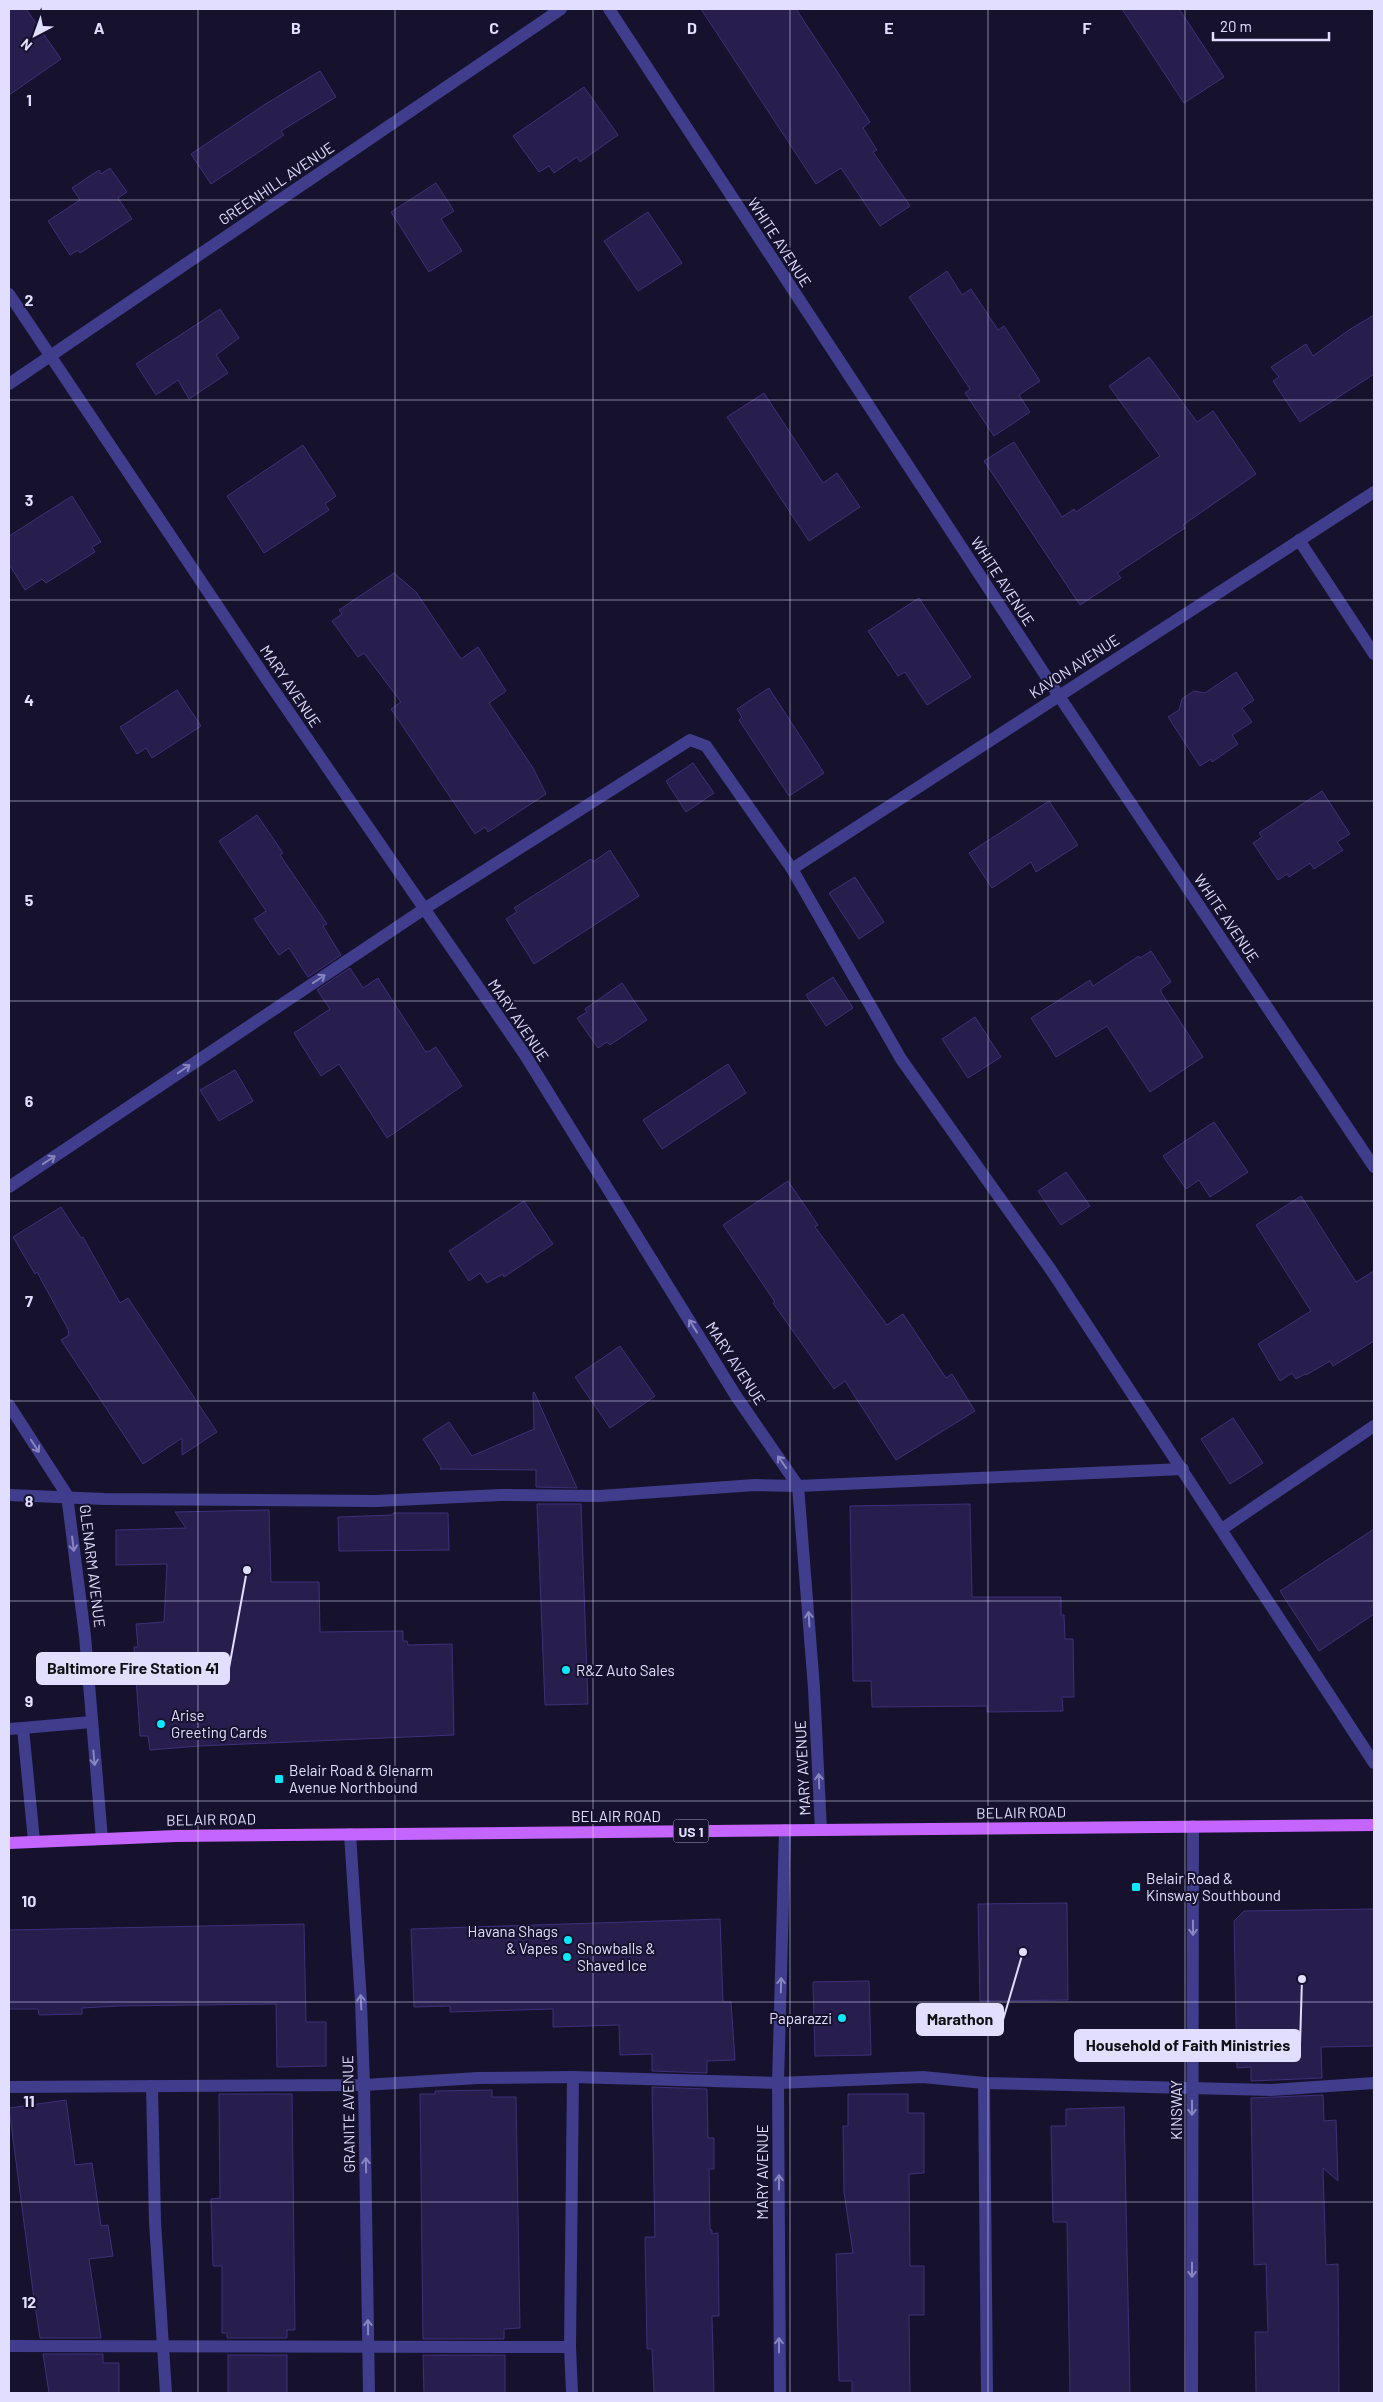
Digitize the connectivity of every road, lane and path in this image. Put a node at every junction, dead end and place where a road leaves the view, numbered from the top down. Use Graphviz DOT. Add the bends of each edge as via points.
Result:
graph roads {
  1 [pos="561,9"];
  2 [pos="609,9"];
  3 [pos="9,294"];
  4 [pos="50,357"];
  5 [pos="9,384"];
  6 [pos="1374,492"];
  7 [pos="1300,540"];
  8 [pos="1374,654"];
  9 [pos="1059,696"];
  10 [pos="792,869"];
  11 [pos="424,909"];
  12 [pos="1374,1167"];
  13 [pos="9,1187"];
  14 [pos="9,1405"];
  15 [pos="1374,1426"];
  16 [pos="1183,1469"];
  17 [pos="798,1486"];
  18 [pos="9,1495"];
  19 [pos="67,1496"];
  20 [pos="1222,1529"];
  21 [pos="91,1722"];
  22 [pos="23,1728"];
  23 [pos="9,1730"];
  24 [pos="1374,1763"];
  25 [pos="1374,1825"];
  26 [pos="1193,1826"];
  27 [pos="785,1830"];
  28 [pos="821,1830"];
  29 [pos="350,1834"];
  30 [pos="102,1839"];
  31 [pos="34,1841"];
  32 [pos="9,1843"];
  33 [pos="573,2077"];
  34 [pos="984,2083"];
  35 [pos="1374,2083"];
  36 [pos="778,2084"];
  37 [pos="364,2085"];
  38 [pos="152,2086"];
  39 [pos="9,2087"];
  40 [pos="1192,2087"];
  41 [pos="9,2346"];
  42 [pos="164,2347"];
  43 [pos="369,2347"];
  44 [pos="570,2348"];
  45 [pos="166,2393"];
  46 [pos="369,2393"];
  47 [pos="572,2393"];
  48 [pos="780,2393"];
  49 [pos="987,2393"];
  50 [pos="1192,2393"];
  1 -- 4 [label="street, GREENHILL AVENUE"];
  2 -- 9 [label="street, WHITE AVENUE"];
  3 -- 4 [label="street, MARY AVENUE"];
  4 -- 5 [label="street, GREENHILL AVENUE"];
  4 -- 11 [label="street, MARY AVENUE"];
  6 -- 7 [label="street, KAVON AVENUE"];
  7 -- 8 [label="street"];
  7 -- 9 [label="street, KAVON AVENUE"];
  9 -- 10 [label="street, KAVON AVENUE"];
  9 -- 12 [label="street, WHITE AVENUE"];
  10 -- 11 [label="street" via="706,746 690,740"];
  10 -- 16 [label="street" via="901,1059 1051,1270"];
  13 -- 11 [label="street, one-way"];
  17 -- 11 [label="street, MARY AVENUE, one-way" via="731,1387 525,1056"];
  14 -- 19 [label="street, GLENARM AVENUE, one-way"];
  15 -- 20 [label="street"];
  16 -- 17 [label="street"];
  16 -- 20 [label="street"];
  17 -- 19 [label="street" via="599,1496 500,1495 376,1501"];
  28 -- 17 [label="street, MARY AVENUE, one-way"];
  18 -- 19 [label="street"];
  19 -- 21 [label="street, GLENARM AVENUE, one-way" via="85,1636"];
  20 -- 24 [label="street"];
  21 -- 22 [label="street"];
  21 -- 30 [label="street, GLENARM AVENUE, one-way"];
  22 -- 23 [label="street"];
  22 -- 31 [label="street"];
  25 -- 26 [label="main road, BELAIR ROAD / US 1"];
  26 -- 28 [label="main road, BELAIR ROAD / US 1"];
  26 -- 40 [label="street, KINSWAY, one-way"];
  27 -- 28 [label="main road, BELAIR ROAD / US 1"];
  27 -- 29 [label="main road, BELAIR ROAD / US 1"];
  36 -- 27 [label="street, MARY AVENUE, one-way"];
  29 -- 30 [label="main road, BELAIR ROAD / US 1"];
  37 -- 29 [label="street, GRANITE AVENUE, one-way"];
  30 -- 31 [label="main road, BELAIR ROAD / US 1"];
  31 -- 32 [label="main road, BELAIR ROAD / US 1"];
  33 -- 36 [label="street"];
  33 -- 37 [label="street" via="478,2078"];
  33 -- 44 [label="street"];
  34 -- 36 [label="street" via="923,2077"];
  34 -- 40 [label="street"];
  34 -- 49 [label="street"];
  35 -- 40 [label="street" via="1271,2090"];
  48 -- 36 [label="street, MARY AVENUE, one-way"];
  37 -- 38 [label="street"];
  43 -- 37 [label="street, GRANITE AVENUE, one-way"];
  38 -- 39 [label="street"];
  38 -- 42 [label="street" via="155,2222"];
  40 -- 50 [label="street, KINSWAY, one-way"];
  41 -- 42 [label="street"];
  42 -- 43 [label="street"];
  42 -- 45 [label="street"];
  43 -- 44 [label="street"];
  43 -- 46 [label="street, GRANITE AVENUE"];
  44 -- 47 [label="street"];
}
